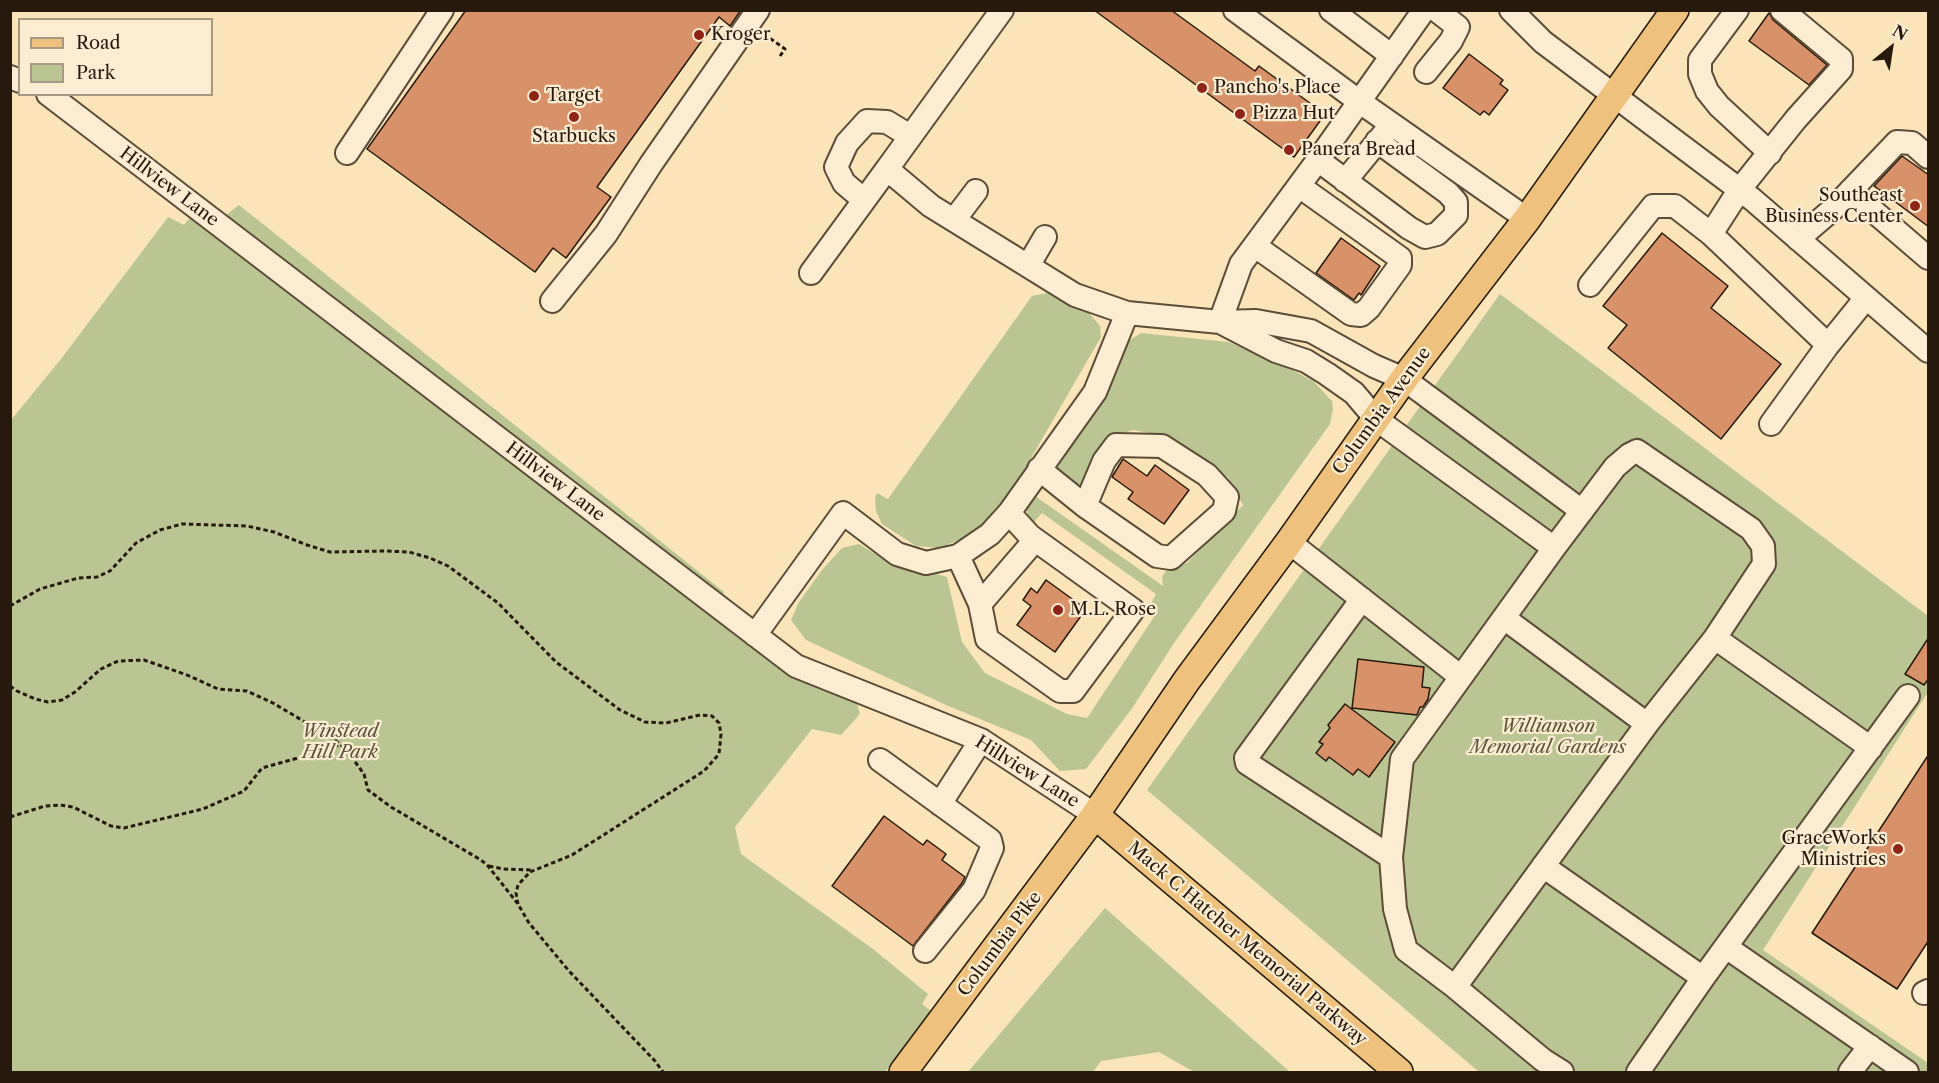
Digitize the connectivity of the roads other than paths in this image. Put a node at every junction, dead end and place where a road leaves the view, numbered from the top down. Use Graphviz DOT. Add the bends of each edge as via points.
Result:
graph roads {
  1 [pos="442,10"];
  2 [pos="758,10"];
  3 [pos="1002,10"];
  4 [pos="1235,10"];
  5 [pos="1331,10"];
  6 [pos="1424,10"];
  7 [pos="1436,10"];
  8 [pos="1511,10"];
  9 [pos="1675,10"];
  10 [pos="1737,10"];
  11 [pos="1782,10"];
  12 [pos="1392,56"];
  13 [pos="1426,72"];
  14 [pos="1614,94"];
  15 [pos="51,96"];
  16 [pos="1360,102"];
  17 [pos="1384,132"];
  18 [pos="910,136"];
  19 [pos="347,153"];
  20 [pos="1770,153"];
  21 [pos="1929,157"];
  22 [pos="1318,160"];
  23 [pos="887,169"];
  24 [pos="1345,181"];
  25 [pos="1299,186"];
  26 [pos="1740,189"];
  27 [pos="976,191"];
  28 [pos="1850,191"];
  29 [pos="864,200"];
  30 [pos="1527,219"];
  31 [pos="954,220"];
  32 [pos="1712,234"];
  33 [pos="1046,237"];
  34 [pos="1798,239"];
  35 [pos="1255,246"];
  36 [pos="1929,258"];
  37 [pos="1028,266"];
  38 [pos="811,273"];
  39 [pos="1590,285"];
  40 [pos="1866,298"];
  41 [pos="552,302"];
  42 [pos="1127,313"];
  43 [pos="1220,321"];
  44 [pos="1828,345"];
  45 [pos="1929,351"];
  46 [pos="1404,379"];
  47 [pos="1376,419"];
  48 [pos="1771,424"];
  49 [pos="1039,469"];
  50 [pos="1085,506"];
  51 [pos="1582,511"];
  52 [pos="1009,513"];
  53 [pos="1035,540"];
  54 [pos="1289,542"];
  55 [pos="1554,548"];
  56 [pos="958,556"];
  57 [pos="1362,599"];
  58 [pos="980,604"];
  59 [pos="1504,618"];
  60 [pos="755,635"];
  61 [pos="1714,638"];
  62 [pos="1461,676"];
  63 [pos="1908,696"];
  64 [pos="1647,724"];
  65 [pos="981,740"];
  66 [pos="1870,748"];
  67 [pos="879,760"];
  68 [pos="940,804"];
  69 [pos="1095,815"];
  70 [pos="1391,857"];
  71 [pos="1543,866"];
  72 [pos="1726,947"];
  73 [pos="925,951"];
  74 [pos="1703,978"];
  75 [pos="1455,987"];
  76 [pos="1869,1046"];
  77 [pos="903,1072"];
  78 [pos="1399,1072"];
  79 [pos="1562,1072"];
  80 [pos="1638,1072"];
  81 [pos="1850,1072"];
  82 [pos="1907,1072"];
  1 -- 19 [label="street"];
  2 -- 41 [label="street" via="606,234"];
  3 -- 18 [label="street"];
  4 -- 16 [label="street"];
  5 -- 12 [label="street"];
  6 -- 12 [label="street"];
  7 -- 13 [label="street" via="1458,27"];
  8 -- 14 [label="street" via="1543,42"];
  9 -- 14 [label="main road, Columbia Avenue"];
  10 -- 20 [label="street" via="1700,60 1700,74 1719,106"];
  11 -- 20 [label="street" via="1842,63"];
  12 -- 16 [label="street"];
  14 -- 26 [label="street"];
  14 -- 30 [label="main road, Columbia Avenue"];
  15 -- 60 [label="street, Hillview Lane"];
  16 -- 17 [label="street"];
  16 -- 22 [label="street"];
  17 -- 24 [label="street"];
  17 -- 24 [label="street" via="1456,202 1456,215 1437,234 1425,237"];
  17 -- 30 [label="street"];
  18 -- 23 [label="street"];
  18 -- 29 [label="street" via="887,122 867,121 847,143 836,167 844,183"];
  20 -- 26 [label="street"];
  21 -- 28 [label="street" via="1912,143 1897,142"];
  22 -- 24 [label="street"];
  22 -- 25 [label="street"];
  23 -- 29 [label="street"];
  23 -- 31 [label="street"];
  25 -- 35 [label="street"];
  25 -- 35 [label="street" via="1400,258 1400,265 1370,308 1360,315 1351,314"];
  26 -- 32 [label="street"];
  26 -- 34 [label="street"];
  27 -- 31 [label="street"];
  28 -- 34 [label="street"];
  28 -- 36 [label="street"];
  29 -- 38 [label="street"];
  30 -- 46 [label="main road, Columbia Avenue"];
  31 -- 37 [label="street"];
  32 -- 39 [label="street" via="1675,206 1653,206"];
  32 -- 44 [label="street"];
  33 -- 37 [label="street"];
  34 -- 40 [label="street"];
  35 -- 43 [label="street" via="1241,264"];
  37 -- 42 [label="street" via="1075,295"];
  40 -- 44 [label="street"];
  40 -- 45 [label="street"];
  42 -- 43 [label="street"];
  42 -- 49 [label="street" via="1095,392"];
  43 -- 46 [label="street" via="1256,321 1311,331"];
  43 -- 47 [label="street" via="1327,374 1354,393"];
  44 -- 48 [label="street"];
  46 -- 47 [label="main road, Columbia Avenue"];
  46 -- 51 [label="street"];
  47 -- 54 [label="main road, Columbia Avenue"];
  47 -- 55 [label="street"];
  49 -- 50 [label="street"];
  49 -- 52 [label="street"];
  50 -- 50 [label="street" via="1157,556 1171,558 1224,511 1227,497 1207,475 1162,446 1116,445 1104,461"];
  51 -- 55 [label="street"];
  51 -- 61 [label="street" via="1615,467 1637,451 1751,529 1763,546 1764,564"];
  52 -- 53 [label="street"];
  52 -- 56 [label="street" via="990,534"];
  53 -- 58 [label="street"];
  53 -- 58 [label="street" via="1133,610 1072,691 1060,691 987,639"];
  54 -- 57 [label="street"];
  54 -- 69 [label="main road, Columbia Avenue" via="1187,680"];
  55 -- 59 [label="street"];
  56 -- 58 [label="street"];
  56 -- 60 [label="street" via="926,563 897,554 843,513"];
  57 -- 62 [label="street"];
  57 -- 70 [label="street" via="1245,758 1247,764"];
  59 -- 62 [label="street"];
  59 -- 64 [label="street"];
  60 -- 65 [label="street, Hillview Lane" via="798,668"];
  61 -- 64 [label="street"];
  61 -- 66 [label="street"];
  62 -- 70 [label="street" via="1402,759"];
  63 -- 66 [label="street"];
  64 -- 71 [label="street"];
  65 -- 68 [label="street"];
  65 -- 69 [label="street, Hillview Lane"];
  66 -- 72 [label="street"];
  67 -- 68 [label="street"];
  68 -- 73 [label="street" via="990,840 993,848 974,890"];
  69 -- 77 [label="main road, Columbia Pike"];
  69 -- 78 [label="main road, Mack C Hatcher Memorial Parkway"];
  70 -- 75 [label="street" via="1395,909 1406,950"];
  71 -- 74 [label="street"];
  71 -- 75 [label="street"];
  72 -- 74 [label="street"];
  72 -- 76 [label="street"];
  74 -- 80 [label="street"];
  75 -- 79 [label="street"];
  76 -- 81 [label="street"];
  76 -- 82 [label="street"];
}
